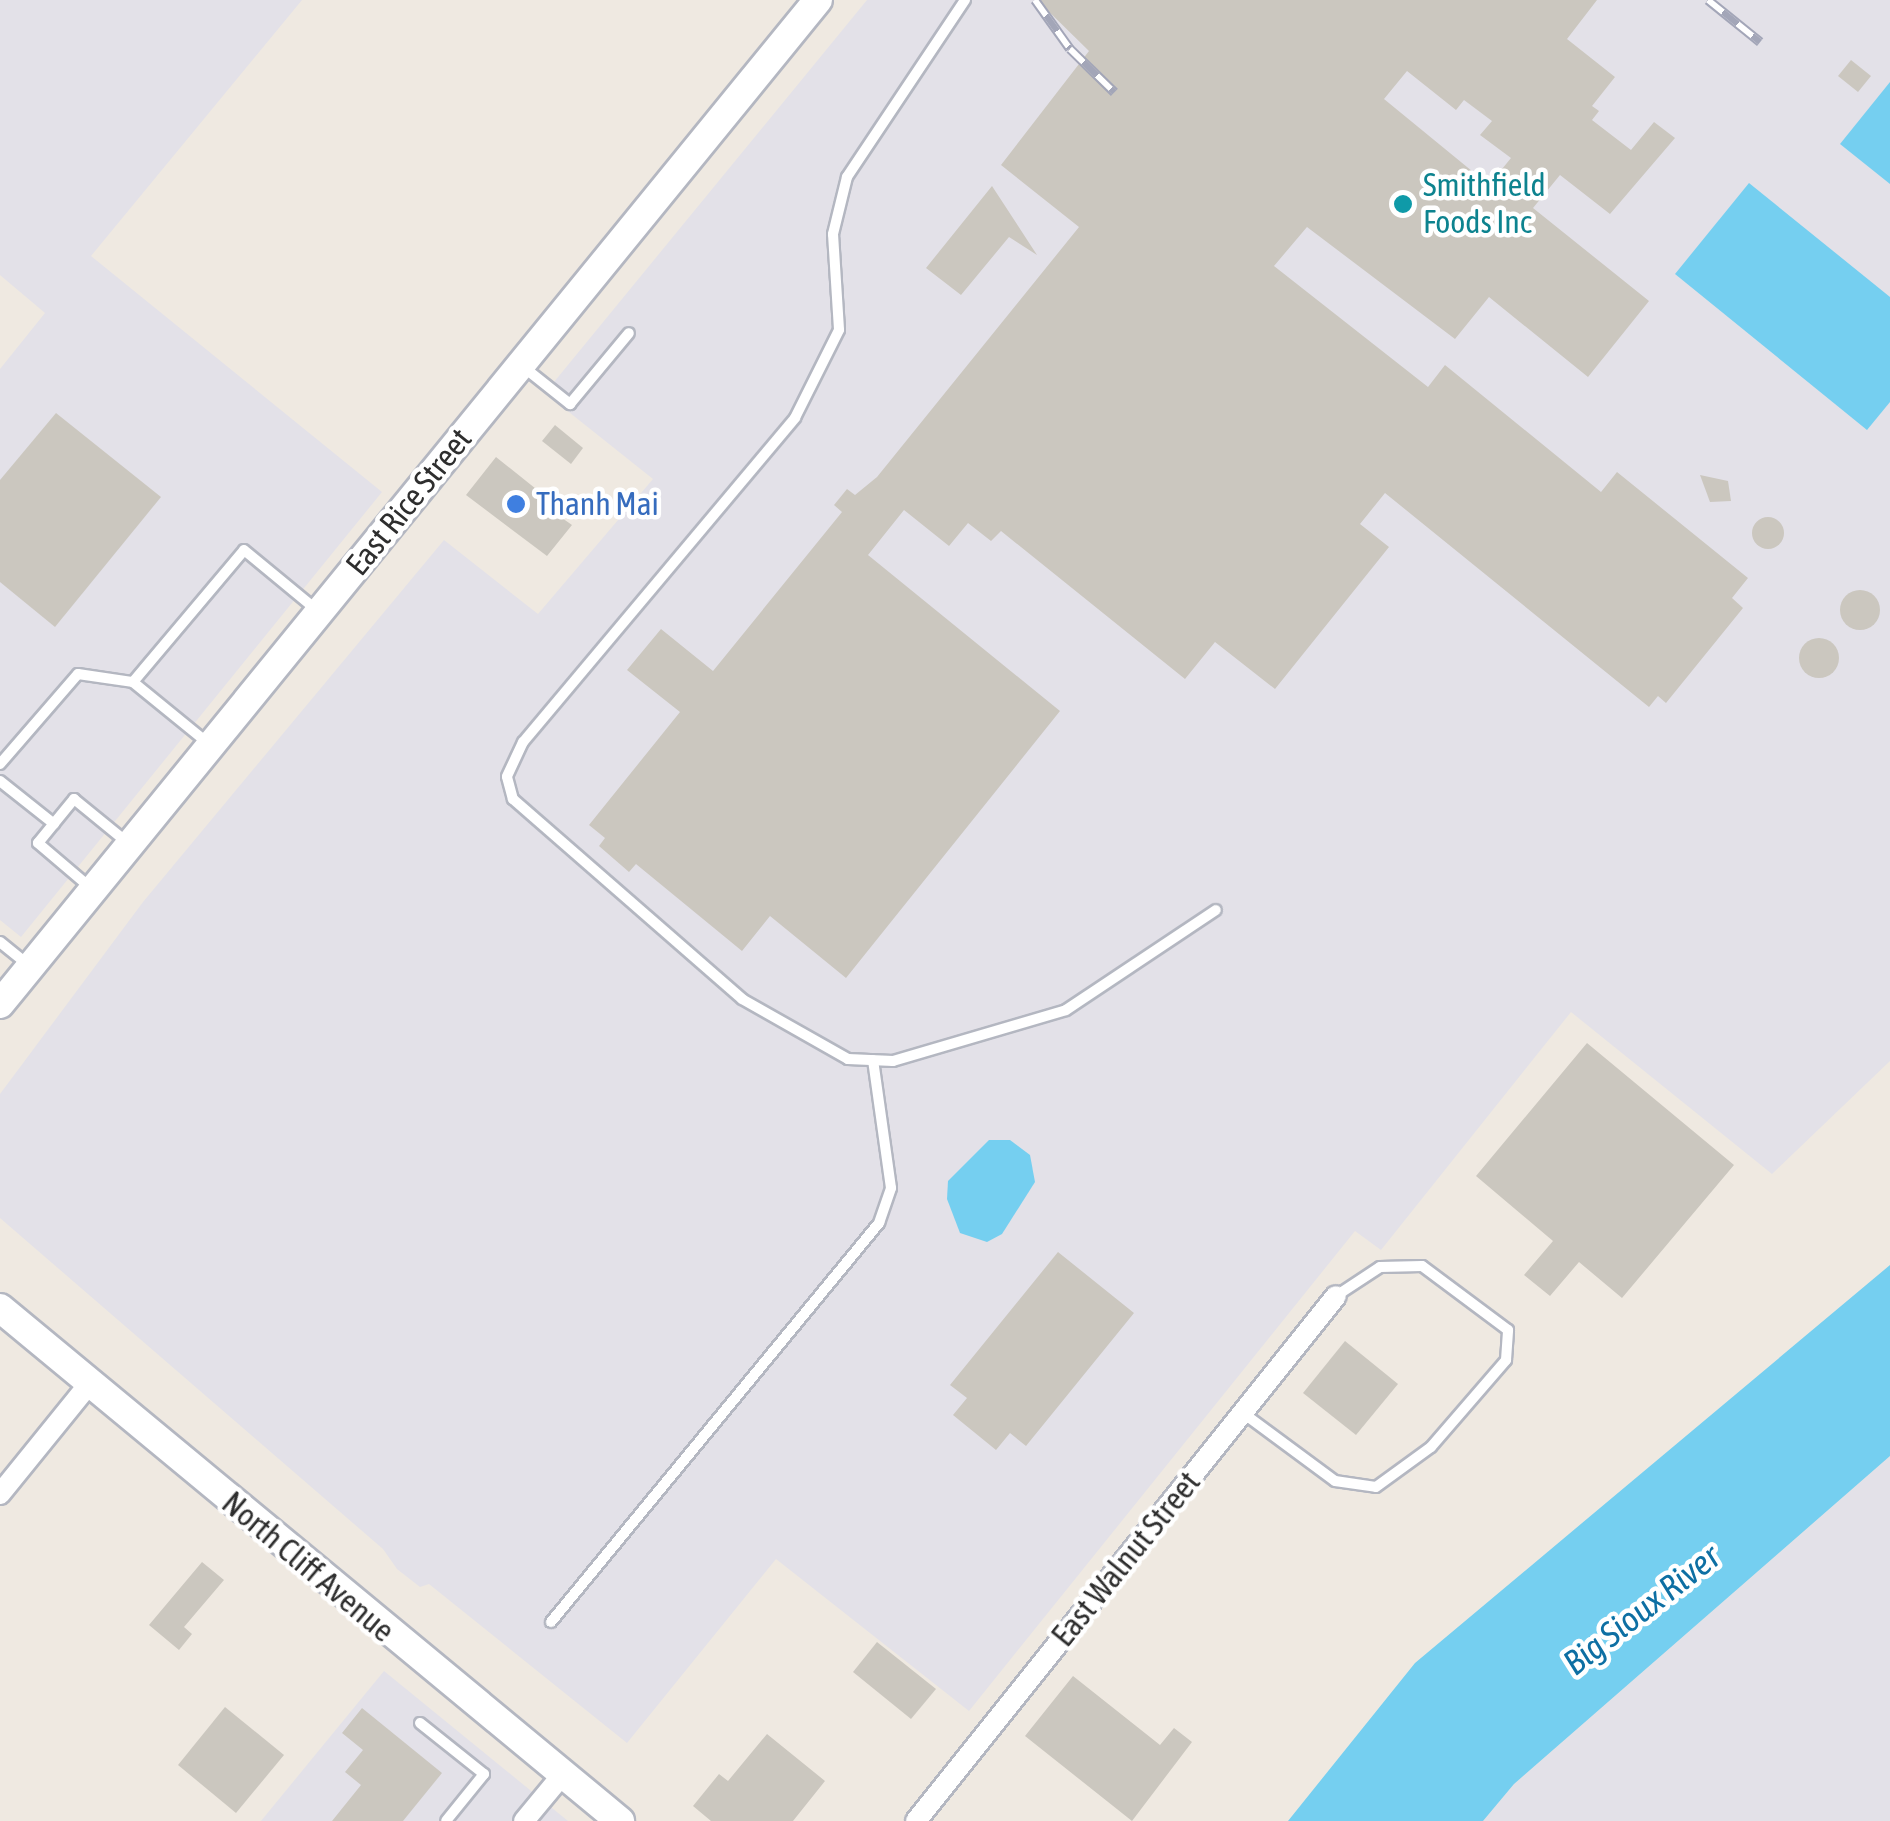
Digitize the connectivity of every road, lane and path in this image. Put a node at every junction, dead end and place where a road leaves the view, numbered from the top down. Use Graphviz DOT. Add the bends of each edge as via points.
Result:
graph roads {
  1 [pos="818,0"];
  2 [pos="965,0"];
  3 [pos="629,333"];
  4 [pos="520,364"];
  5 [pos="319,612"];
  6 [pos="132,682"];
  7 [pos="210,745"];
  8 [pos="0,764"];
  9 [pos="0,781"];
  10 [pos="54,824"];
  11 [pos="130,844"];
  12 [pos="93,890"];
  13 [pos="1216,910"];
  14 [pos="0,942"];
  15 [pos="30,966"];
  16 [pos="0,1004"];
  17 [pos="873,1060"];
  18 [pos="1336,1296"];
  19 [pos="0,1308"];
  20 [pos="90,1383"];
  21 [pos="1242,1414"];
  22 [pos="0,1494"];
  23 [pos="550,1622"];
  24 [pos="420,1722"];
  25 [pos="562,1774"];
  26 [pos="449,1817"];
  27 [pos="463,1821"];
  28 [pos="524,1821"];
  29 [pos="620,1821"];
  30 [pos="916,1821"];
  1 -- 4 [label="street, East Rice Street"];
  2 -- 17 [label="lane" via="847,177 833,234 838,330 795,418 568,685 523,742 507,777 512,800 742,998 798,1036 848,1059"];
  3 -- 4 [label="lane" via="570,404"];
  4 -- 5 [label="street, East Rice Street"];
  5 -- 6 [label="lane" via="244,550"];
  5 -- 7 [label="street, East Rice Street"];
  6 -- 7 [label="lane"];
  6 -- 8 [label="lane" via="78,674"];
  7 -- 11 [label="street, East Rice Street"];
  9 -- 10 [label="lane"];
  10 -- 11 [label="lane" via="74,800"];
  10 -- 12 [label="lane" via="38,842"];
  11 -- 12 [label="street, East Rice Street"];
  12 -- 15 [label="street, East Rice Street"];
  13 -- 17 [label="lane" via="1066,1010 962,1044"];
  14 -- 15 [label="lane"];
  15 -- 16 [label="street, East Rice Street"];
  17 -- 23 [label="lane" via="891,1188 880,1223"];
  18 -- 21 [label="street, East Walnut Street"];
  18 -- 21 [label="lane" via="1380,1267 1422,1266 1508,1330 1506,1360 1431,1446 1376,1487 1335,1481"];
  19 -- 20 [label="street, North Cliff Avenue"];
  20 -- 22 [label="street"];
  20 -- 25 [label="street, North Cliff Avenue"];
  21 -- 30 [label="street, East Walnut Street"];
  24 -- 26 [label="lane" via="484,1774"];
  25 -- 28 [label="street"];
  25 -- 29 [label="street, North Cliff Avenue"];
  26 -- 27 [label="lane"];
}
